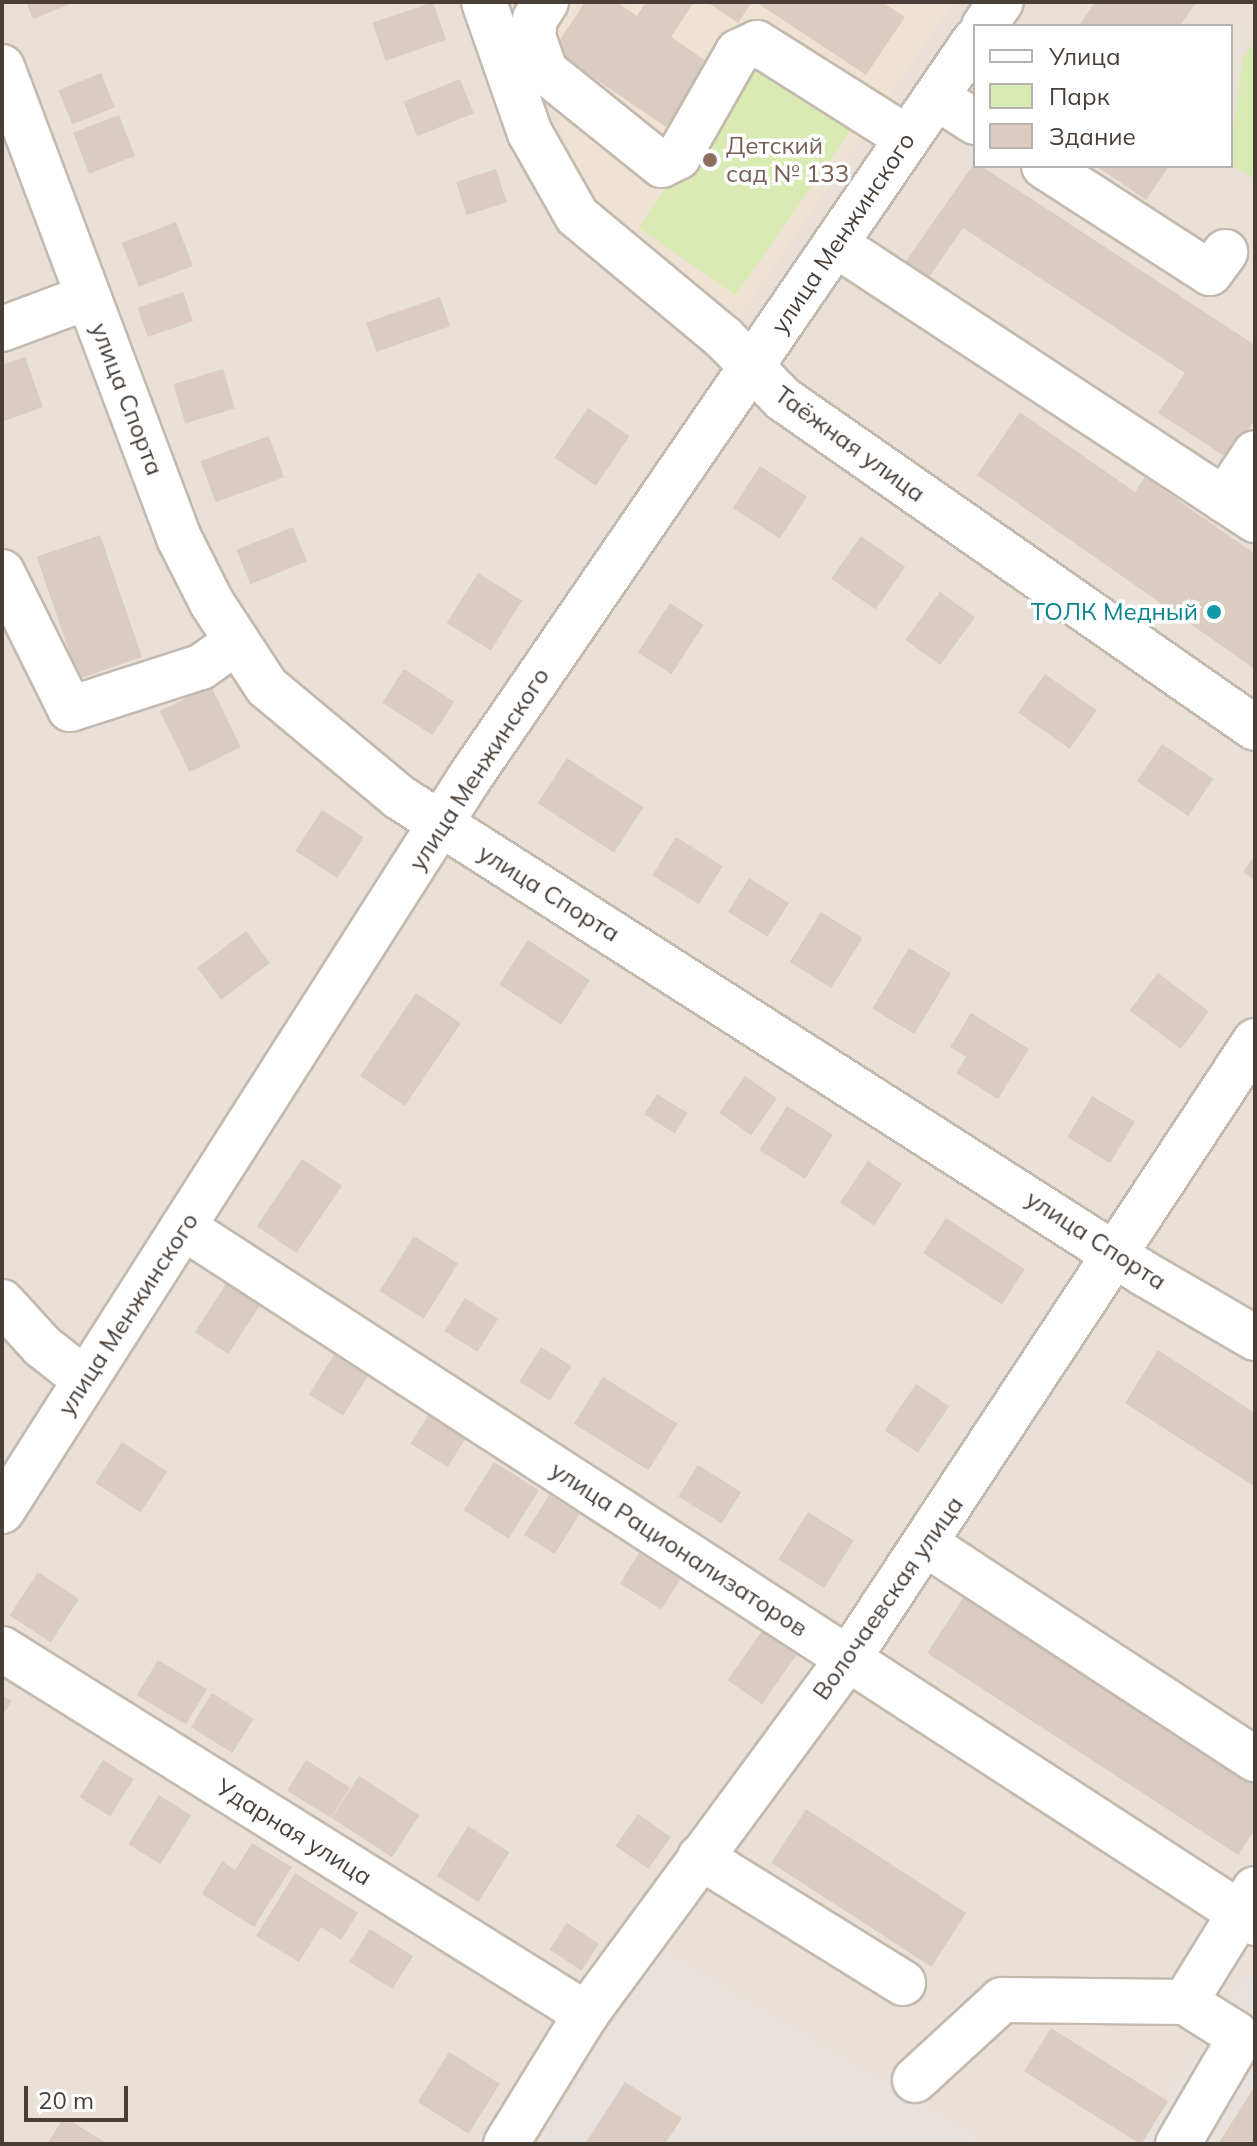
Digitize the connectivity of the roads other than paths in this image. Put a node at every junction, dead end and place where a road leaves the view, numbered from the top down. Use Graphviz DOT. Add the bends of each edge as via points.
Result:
graph roads {
  1 [pos="484,2"];
  2 [pos="546,2"];
  3 [pos="1001,2"];
  4 [pos="985,24"];
  5 [pos="973,43"];
  6 [pos="2,67"];
  7 [pos="936,97"];
  8 [pos="973,121"];
  9 [pos="907,138"];
  10 [pos="1047,168"];
  11 [pos="835,244"];
  12 [pos="1225,252"];
  13 [pos="88,297"];
  14 [pos="2,329"];
  15 [pos="751,368"];
  16 [pos="1255,453"];
  17 [pos="1239,510"];
  18 [pos="2,572"];
  19 [pos="236,642"];
  20 [pos="1255,728"];
  21 [pos="443,825"];
  22 [pos="1255,1041"];
  23 [pos="183,1227"];
  24 [pos="1116,1254"];
  25 [pos="2,1302"];
  26 [pos="1255,1338"];
  27 [pos="85,1380"];
  28 [pos="2,1511"];
  29 [pos="926,1544"];
  30 [pos="2,1649"];
  31 [pos="848,1659"];
  32 [pos="1253,1752"];
  33 [pos="700,1857"];
  34 [pos="1250,1908"];
  35 [pos="903,1983"];
  36 [pos="1185,2002"];
  37 [pos="586,2014"];
  38 [pos="915,2080"];
  39 [pos="506,2144"];
  40 [pos="1178,2144"];
  1 -- 15 [label="street, Таёжная улица" via="530,133 577,216 724,338"];
  2 -- 9 [label="street" via="535,19 533,36 545,71 662,165 678,157 738,52 757,43"];
  3 -- 4 [label="street"];
  5 -- 7 [label="street, улица Менжинского"];
  6 -- 13 [label="street, улица Спорта"];
  7 -- 8 [label="street"];
  7 -- 9 [label="street, улица Менжинского"];
  9 -- 11 [label="street, улица Менжинского"];
  10 -- 12 [label="street" via="1210,273"];
  11 -- 15 [label="street, улица Менжинского"];
  11 -- 17 [label="street"];
  13 -- 14 [label="street"];
  13 -- 19 [label="street, улица Спорта" via="179,538"];
  15 -- 20 [label="street, Таёжная улица" via="783,399"];
  15 -- 21 [label="street, улица Менжинского" via="470,777"];
  16 -- 17 [label="street"];
  18 -- 19 [label="street" via="70,709 201,667"];
  19 -- 21 [label="street, улица Спорта" via="267,687 329,743"];
  21 -- 23 [label="street, улица Менжинского"];
  21 -- 24 [label="street, улица Спорта"];
  22 -- 24 [label="street, Волочаевская улица"];
  23 -- 27 [label="street, улица Менжинского"];
  23 -- 31 [label="street, улица Рационализаторов"];
  24 -- 26 [label="street, улица Спорта"];
  24 -- 29 [label="street, Волочаевская улица"];
  25 -- 27 [label="street" via="42,1346"];
  27 -- 28 [label="street, улица Менжинского"];
  29 -- 31 [label="street, Волочаевская улица"];
  29 -- 32 [label="street"];
  30 -- 37 [label="street, Ударная улица"];
  31 -- 33 [label="street, Волочаевская улица"];
  31 -- 34 [label="street, улица Рационализаторов"];
  33 -- 35 [label="street"];
  33 -- 37 [label="street, Волочаевская улица"];
  34 -- 36 [label="street"];
  36 -- 38 [label="street" via="1002,2000"];
  36 -- 40 [label="street" via="1236,2034 1232,2052"];
  37 -- 39 [label="street, Волочаевская улица"];
}
